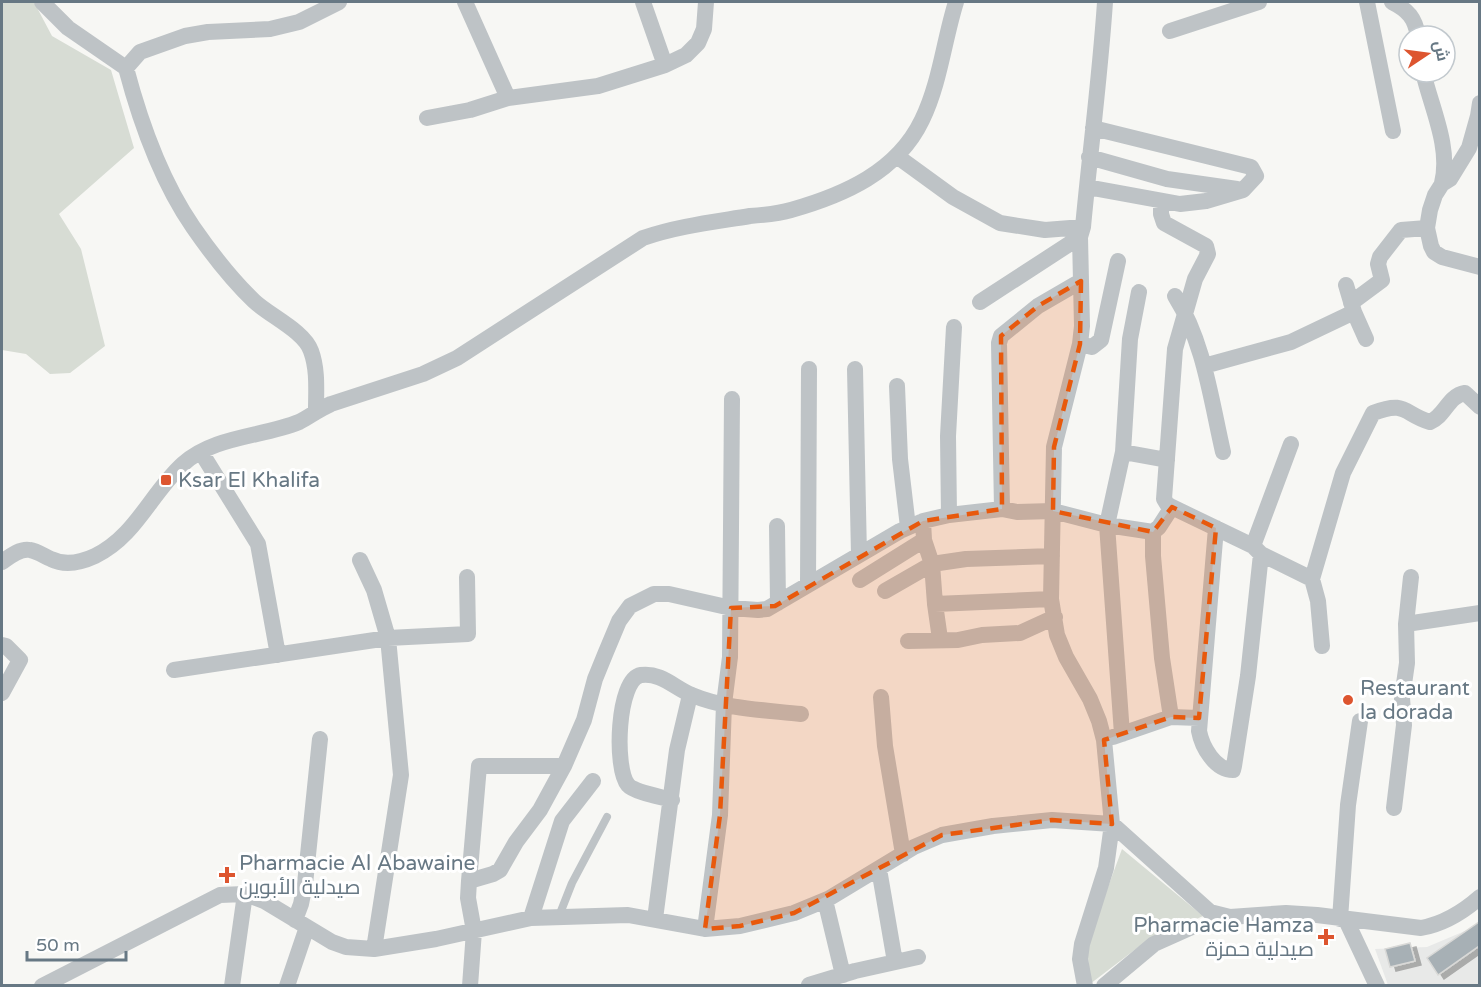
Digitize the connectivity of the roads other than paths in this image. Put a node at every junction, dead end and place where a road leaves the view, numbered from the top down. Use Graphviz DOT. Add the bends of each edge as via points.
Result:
graph roads {
  1 [pos="42,2"];
  2 [pos="339,2"];
  3 [pos="465,2"];
  4 [pos="643,2"];
  5 [pos="706,2"];
  6 [pos="956,2"];
  7 [pos="1105,2"];
  8 [pos="1259,2"];
  9 [pos="1367,2"];
  10 [pos="1392,2"];
  11 [pos="1416,24"];
  12 [pos="1170,31"];
  13 [pos="665,65"];
  14 [pos="126,68"];
  15 [pos="1426,84"];
  16 [pos="508,98"];
  17 [pos="1479,103"];
  18 [pos="427,118"];
  19 [pos="1093,128"];
  20 [pos="1393,131"];
  21 [pos="898,157"];
  22 [pos="1089,157"];
  23 [pos="1442,184"];
  24 [pos="1087,187"];
  25 [pos="1243,190"];
  26 [pos="1161,202"];
  27 [pos="1427,228"];
  28 [pos="1082,232"];
  29 [pos="1118,261"];
  30 [pos="1479,267"];
  31 [pos="1081,281"];
  32 [pos="1346,285"];
  33 [pos="1139,292"];
  34 [pos="1174,296"];
  35 [pos="980,302"];
  36 [pos="1353,308"];
  37 [pos="1186,314"];
  38 [pos="954,327"];
  39 [pos="1366,339"];
  40 [pos="1080,344"];
  41 [pos="1203,366"];
  42 [pos="809,369"];
  43 [pos="855,369"];
  44 [pos="897,386"];
  45 [pos="732,399"];
  46 [pos="1479,407"];
  47 [pos="316,410"];
  48 [pos="1291,444"];
  49 [pos="201,452"];
  50 [pos="1123,452"];
  51 [pos="1223,452"];
  52 [pos="1167,460"];
  53 [pos="1172,507"];
  54 [pos="1002,509"];
  55 [pos="1053,511"];
  56 [pos="949,515"];
  57 [pos="916,524"];
  58 [pos="1107,525"];
  59 [pos="777,526"];
  60 [pos="1216,528"];
  61 [pos="1154,532"];
  62 [pos="924,540"];
  63 [pos="1257,550"];
  64 [pos="859,555"];
  65 [pos="1052,556"];
  66 [pos="360,560"];
  67 [pos="2,562"];
  68 [pos="932,564"];
  69 [pos="467,577"];
  70 [pos="1411,577"];
  71 [pos="1312,579"];
  72 [pos="860,580"];
  73 [pos="808,585"];
  74 [pos="885,591"];
  75 [pos="1051,599"];
  76 [pos="778,603"];
  77 [pos="935,604"];
  78 [pos="731,608"];
  79 [pos="1479,613"];
  80 [pos="1055,617"];
  81 [pos="1406,624"];
  82 [pos="388,638"];
  83 [pos="940,639"];
  84 [pos="908,641"];
  85 [pos="2,645"];
  86 [pos="1322,646"];
  87 [pos="278,655"];
  88 [pos="174,670"];
  89 [pos="2,693"];
  90 [pos="690,695"];
  91 [pos="881,697"];
  92 [pos="724,704"];
  93 [pos="801,714"];
  94 [pos="1171,717"];
  95 [pos="1199,718"];
  96 [pos="1360,721"];
  97 [pos="1122,734"];
  98 [pos="320,739"];
  99 [pos="1104,740"];
  100 [pos="564,766"];
  101 [pos="593,781"];
  102 [pos="672,800"];
  103 [pos="1394,808"];
  104 [pos="607,817"];
  105 [pos="1113,824"];
  106 [pos="903,854"];
  107 [pos="879,868"];
  108 [pos="469,881"];
  109 [pos="246,894"];
  110 [pos="1479,897"];
  111 [pos="825,900"];
  112 [pos="560,916"];
  113 [pos="531,918"];
  114 [pos="655,919"];
  115 [pos="1343,919"];
  116 [pos="301,924"];
  117 [pos="1192,927"];
  118 [pos="705,929"];
  119 [pos="474,931"];
  120 [pos="374,949"];
  121 [pos="918,957"];
  122 [pos="895,962"];
  123 [pos="843,975"];
  124 [pos="809,985"];
  125 [pos="42,986"];
  126 [pos="232,986"];
  127 [pos="287,986"];
  128 [pos="470,986"];
  129 [pos="1085,986"];
  130 [pos="1104,986"];
  131 [pos="1377,986"];
  1 -- 14 [label="street" via="68,28"];
  2 -- 14 [label="street" via="299,22 185,36 140,52"];
  3 -- 16 [label="street"];
  4 -- 13 [label="street"];
  5 -- 13 [label="street" via="704,29 698,43 686,55"];
  6 -- 21 [label="street" via="926,112"];
  7 -- 19 [label="street"];
  8 -- 12 [label="street"];
  9 -- 20 [label="street"];
  10 -- 11 [label="street" via="1408,11"];
  13 -- 16 [label="street" via="598,86"];
  14 -- 47 [label="street" via="174,196 193,227 255,301 304,339 311,350 316,369"];
  15 -- 23 [label="street" via="1442,140"];
  16 -- 18 [label="street"];
  17 -- 23 [label="street" via="1468,148 1450,179"];
  19 -- 22 [label="street"];
  19 -- 25 [label="street" via="1251,167 1256,176"];
  21 -- 28 [label="street" via="953,197 1000,224"];
  21 -- 47 [label="street" via="858,186 790,211 667,230 643,238 457,358 423,374"];
  22 -- 24 [label="street"];
  22 -- 25 [label="street" via="1167,180"];
  23 -- 27 [label="street"];
  24 -- 26 [label="street"];
  24 -- 28 [label="street"];
  25 -- 26 [label="street" via="1206,201"];
  26 -- 37 [label="street" via="1164,223 1206,246 1208,254 1195,279"];
  27 -- 30 [label="street" via="1434,252"];
  27 -- 36 [label="street" via="1401,230 1380,257 1382,280"];
  28 -- 31 [label="street"];
  28 -- 35 [label="street"];
  29 -- 40 [label="street" via="1101,340 1092,347"];
  31 -- 40 [label="street"];
  31 -- 54 [label="street" via="1038,306 1001,336"];
  32 -- 36 [label="street"];
  33 -- 50 [label="street" via="1130,339"];
  34 -- 37 [label="street"];
  36 -- 39 [label="street"];
  36 -- 41 [label="street" via="1291,342"];
  37 -- 41 [label="street"];
  37 -- 52 [label="street" via="1175,349"];
  38 -- 56 [label="street" via="948,436"];
  40 -- 55 [label="street" via="1054,447"];
  41 -- 51 [label="street"];
  42 -- 73 [label="street"];
  43 -- 64 [label="street"];
  44 -- 57 [label="street" via="900,459"];
  45 -- 78 [label="street"];
  46 -- 71 [label="street" via="1465,393 1454,398 1430,422 1403,408 1373,413 1343,473"];
  47 -- 49 [label="street" via="300,421"];
  48 -- 63 [label="street"];
  49 -- 67 [label="street" via="184,464 128,532 93,557 66,563 29,549"];
  49 -- 87 [label="street" via="258,544"];
  50 -- 52 [label="street"];
  50 -- 58 [label="street"];
  52 -- 53 [label="street" via="1164,499"];
  53 -- 60 [label="street"];
  53 -- 61 [label="street"];
  54 -- 55 [label="street"];
  54 -- 56 [label="street"];
  55 -- 58 [label="street"];
  55 -- 65 [label="street"];
  56 -- 57 [label="street"];
  57 -- 62 [label="street"];
  57 -- 64 [label="street"];
  58 -- 61 [label="street"];
  58 -- 97 [label="street"];
  59 -- 76 [label="street"];
  60 -- 63 [label="street"];
  60 -- 95 [label="street"];
  61 -- 94 [label="street" via="1162,658"];
  62 -- 68 [label="street"];
  62 -- 72 [label="street"];
  63 -- 71 [label="street"];
  63 -- 95 [label="street" via="1248,676 1233,770 1217,765 1204,747"];
  64 -- 73 [label="street"];
  65 -- 68 [label="street"];
  65 -- 75 [label="street"];
  66 -- 82 [label="street" via="374,590"];
  68 -- 74 [label="street"];
  68 -- 77 [label="street"];
  69 -- 82 [label="street" via="468,634"];
  70 -- 81 [label="street"];
  71 -- 86 [label="street"];
  73 -- 76 [label="street"];
  75 -- 77 [label="street"];
  75 -- 80 [label="street"];
  76 -- 78 [label="street" via="758,610"];
  77 -- 83 [label="street"];
  78 -- 92 [label="street"];
  78 -- 100 [label="street" via="669,594 654,594 630,606 606,652"];
  79 -- 81 [label="street"];
  80 -- 83 [label="street" via="1020,633"];
  80 -- 99 [label="street" via="1066,657 1090,699"];
  81 -- 103 [label="street" via="1404,725"];
  82 -- 87 [label="street"];
  82 -- 120 [label="street" via="401,775"];
  83 -- 84 [label="street"];
  85 -- 89 [label="street" via="20,660"];
  87 -- 88 [label="street"];
  90 -- 92 [label="street"];
  90 -- 102 [label="street" via="677,750"];
  90 -- 102 [label="street" via="671,682 637,675 628,684 620,722 622,776 630,787"];
  91 -- 106 [label="street"];
  92 -- 93 [label="street"];
  92 -- 118 [label="street" via="720,815"];
  94 -- 95 [label="street"];
  94 -- 97 [label="street"];
  96 -- 115 [label="street" via="1348,805"];
  97 -- 99 [label="street"];
  98 -- 116 [label="street"];
  99 -- 105 [label="street"];
  100 -- 108 [label="street" via="500,870"];
  100 -- 108 [label="street" via="479,766"];
  101 -- 113 [label="street" via="562,822"];
  102 -- 114 [label="street"];
  104 -- 112 [label="lane" via="572,883"];
  105 -- 106 [label="street" via="1052,819 993,825 942,835"];
  105 -- 115 [label="street" via="1210,912 1230,917 1286,913"];
  105 -- 129 [label="street" via="1106,868 1082,944 1080,959"];
  106 -- 107 [label="street"];
  107 -- 111 [label="street"];
  107 -- 122 [label="street"];
  108 -- 119 [label="street"];
  109 -- 116 [label="street"];
  109 -- 125 [label="street" via="220,895"];
  109 -- 126 [label="street"];
  110 -- 115 [label="street" via="1437,926 1421,928"];
  111 -- 118 [label="street" via="794,913 740,926"];
  111 -- 123 [label="street"];
  112 -- 113 [label="street"];
  112 -- 114 [label="street" via="628,915"];
  113 -- 119 [label="street"];
  114 -- 118 [label="street"];
  115 -- 131 [label="street"];
  116 -- 120 [label="street" via="346,947"];
  116 -- 127 [label="street"];
  117 -- 130 [label="street" via="1154,944"];
  119 -- 120 [label="street"];
  119 -- 128 [label="street"];
  121 -- 122 [label="street"];
  122 -- 123 [label="street"];
  123 -- 124 [label="street"];
}
